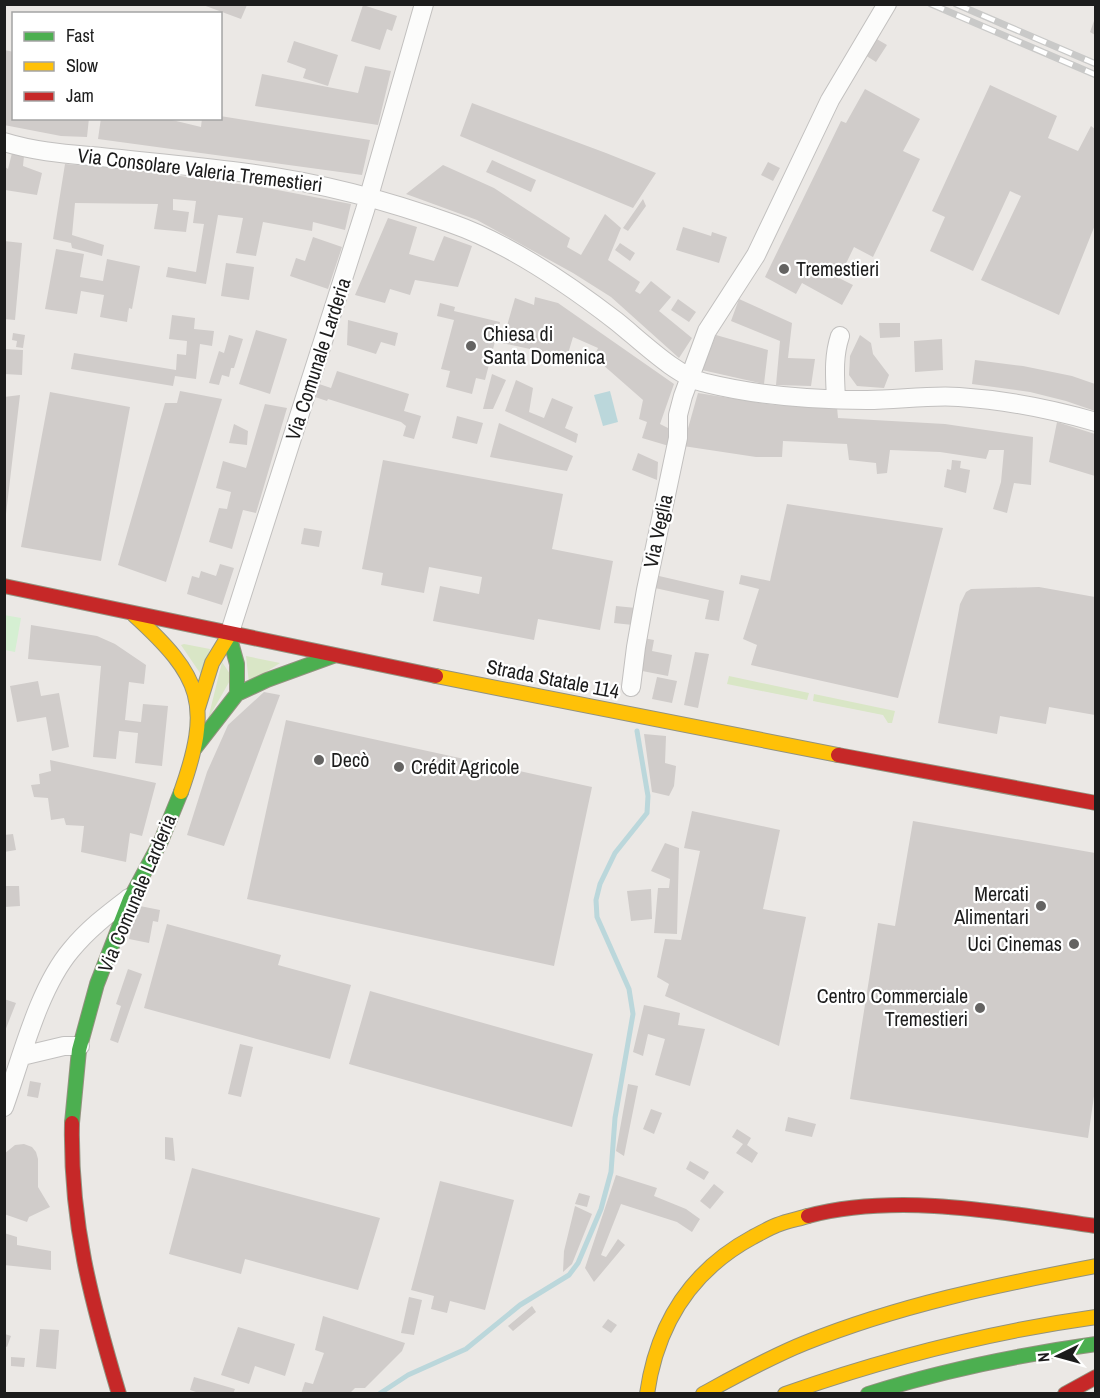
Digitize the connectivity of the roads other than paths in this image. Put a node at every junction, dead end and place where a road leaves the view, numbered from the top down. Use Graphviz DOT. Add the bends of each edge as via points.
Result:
graph roads {
  1 [pos="424,4"];
  2 [pos="887,4"];
  3 [pos="4,142"];
  4 [pos="370,196"];
  5 [pos="840,336"];
  6 [pos="689,377"];
  7 [pos="836,399"];
  8 [pos="1095,422"];
  9 [pos="4,586"];
  10 [pos="134,615"];
  11 [pos="229,635"];
  12 [pos="333,656"];
  13 [pos="631,687"];
  14 [pos="237,694"];
  15 [pos="198,708"];
  16 [pos="195,748"];
  17 [pos="1095,802"];
  18 [pos="131,897"];
  19 [pos="80,1046"];
  20 [pos="22,1056"];
  21 [pos="4,1107"];
  22 [pos="1095,1226"];
  23 [pos="1095,1266"];
  24 [pos="1095,1317"];
  25 [pos="1095,1344"];
  26 [pos="1095,1377"];
  27 [pos="118,1394"];
  28 [pos="647,1394"];
  29 [pos="703,1394"];
  30 [pos="785,1394"];
  31 [pos="868,1394"];
  32 [pos="1065,1394"];
  1 -- 4 [label="street, Via Comunale Larderia"];
  2 -- 6 [label="street, Via Veglia" via="830,100 756,255 707,331"];
  3 -- 4 [label="street, Via Consolare Valeria Tremestieri" via="56,153 282,178"];
  4 -- 6 [label="street, Via Consolare Valeria Tremestieri" via="471,231 516,254 593,304"];
  4 -- 11 [label="street, Via Comunale Larderia"];
  5 -- 7 [label="street" via="834,367"];
  6 -- 7 [label="street, Via Consolare Valeria Tremestieri" via="776,396"];
  6 -- 13 [label="street, Via Veglia" via="678,415 678,438 646,590"];
  7 -- 8 [label="street, Via Consolare Valeria Tremestieri" via="958,397 1010,403"];
  9 -- 10 [label="main road, Strada Statale 114"];
  10 -- 11 [label="main road, Strada Statale 114"];
  10 -- 15 [label="main road, Via Comunale Larderia" via="176,657 191,680"];
  11 -- 12 [label="main road, Strada Statale 114"];
  11 -- 14 [label="main road" via="237,656"];
  11 -- 15 [label="main road, Via Comunale Larderia" via="212,663"];
  12 -- 14 [label="main road, Via Comunale Larderia"];
  12 -- 17 [label="main road, Strada Statale 114"];
  14 -- 16 [label="main road, Via Comunale Larderia"];
  15 -- 16 [label="main road, Via Comunale Larderia"];
  16 -- 18 [label="main road, Via Comunale Larderia" via="167,828"];
  18 -- 19 [label="main road, Via Comunale Larderia" via="103,969"];
  18 -- 20 [label="street" via="93,926 63,960 45,994"];
  19 -- 20 [label="street"];
  19 -- 27 [label="main road, Via Comunale Larderia" via="73,1115 77,1220 87,1280"];
  20 -- 21 [label="street"];
  22 -- 28 [label="main road" via="962,1209 903,1206 824,1212 768,1229 713,1261 680,1299 656,1344"];
  23 -- 29 [label="main road" via="948,1296 856,1325 768,1360"];
  24 -- 30 [label="main road" via="942,1344 869,1364"];
  25 -- 31 [label="main road" via="948,1370"];
  26 -- 32 [label="main road"];
}
